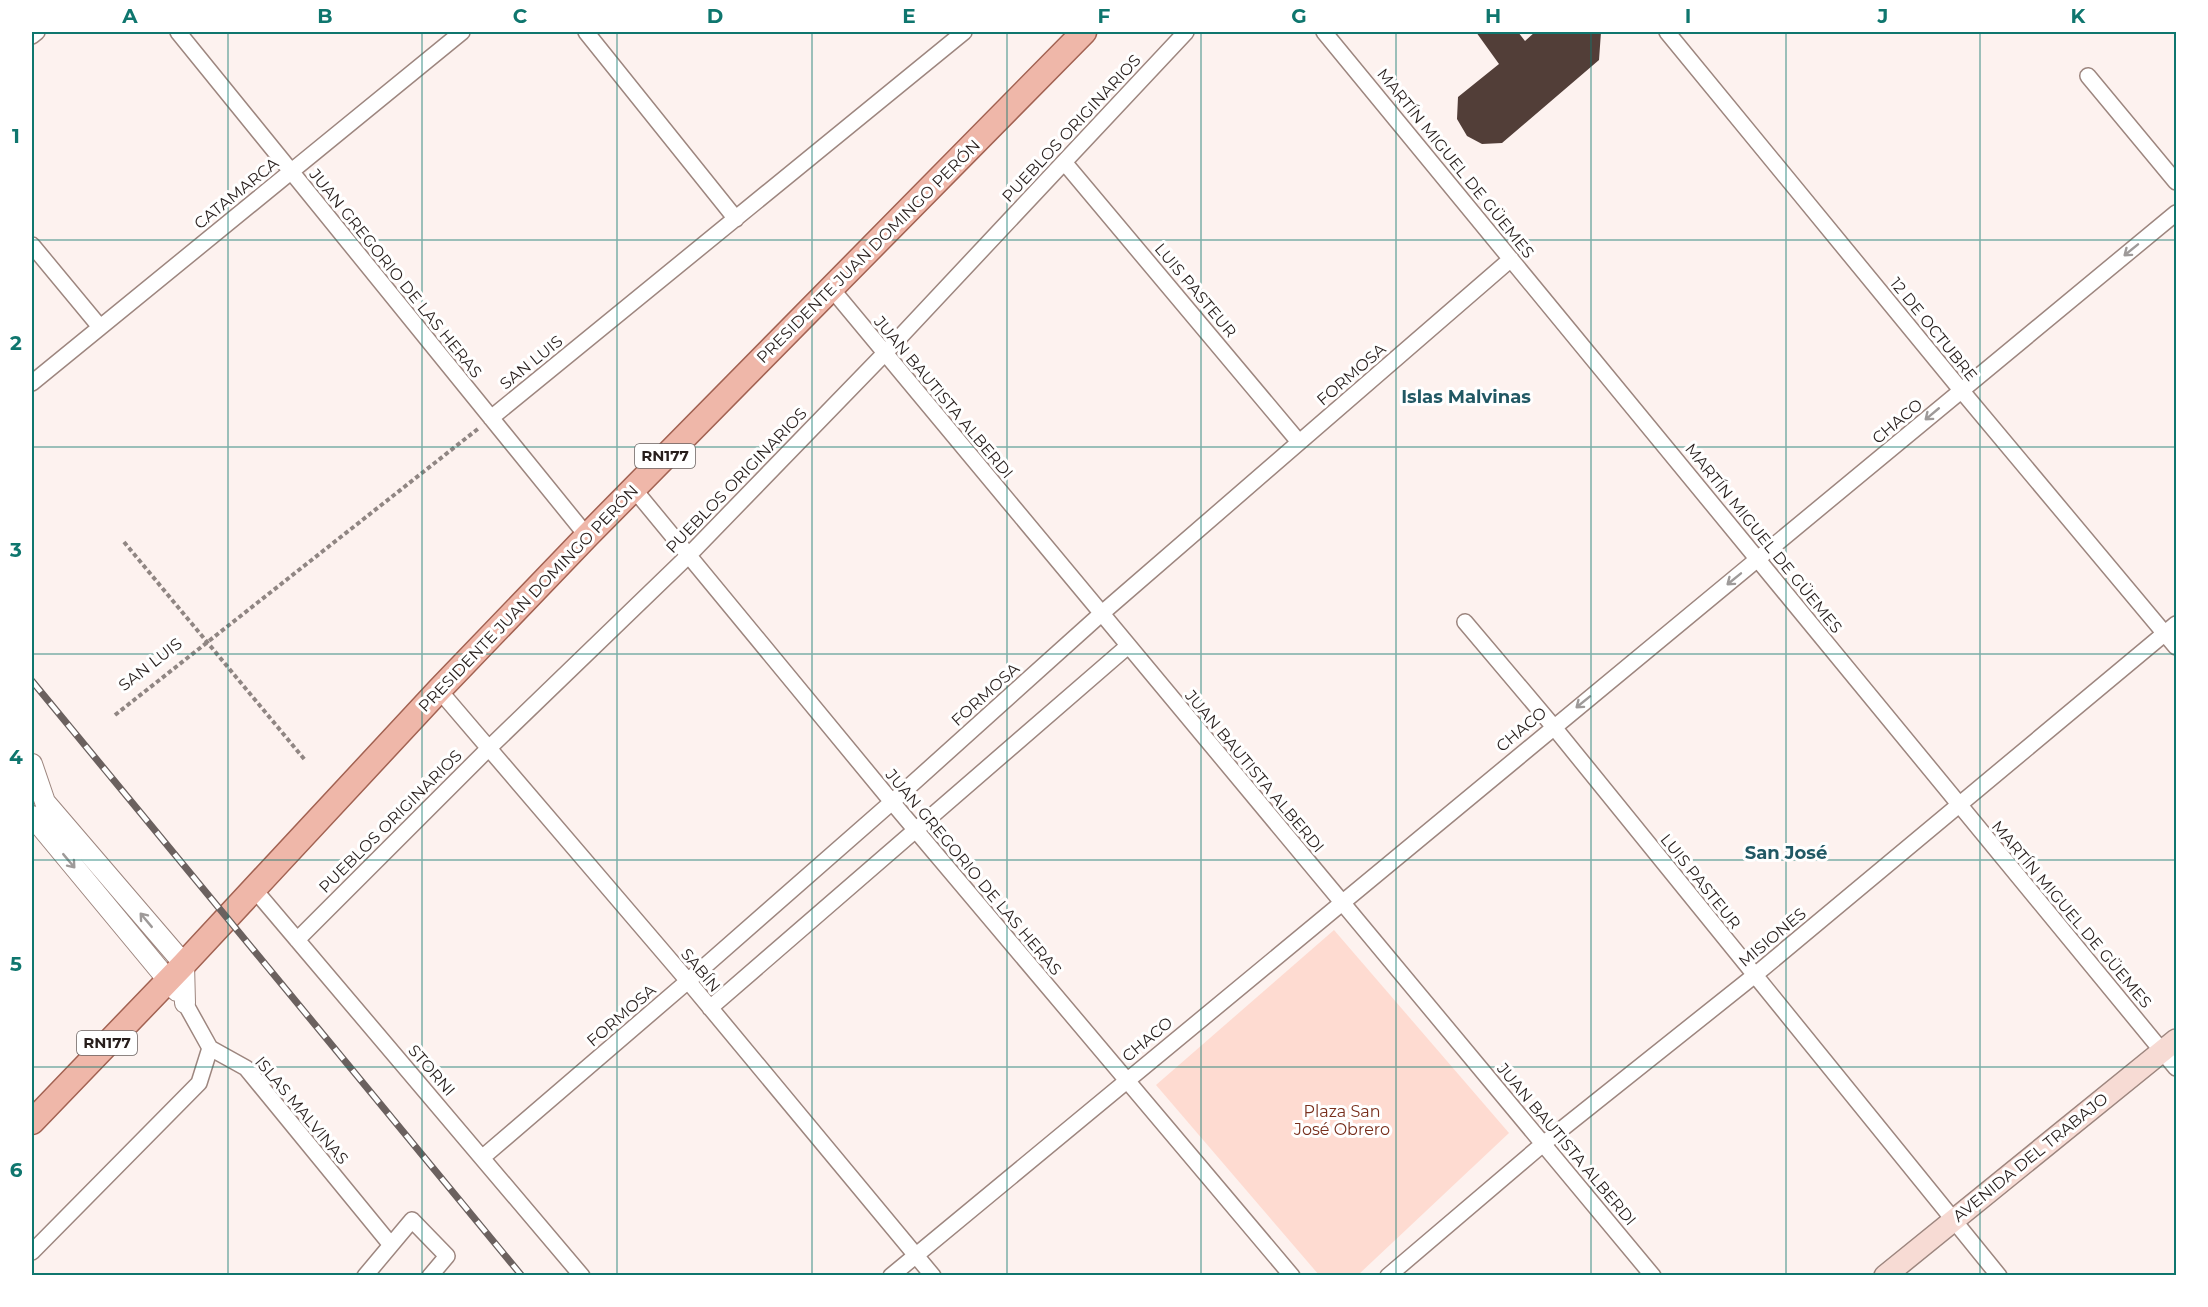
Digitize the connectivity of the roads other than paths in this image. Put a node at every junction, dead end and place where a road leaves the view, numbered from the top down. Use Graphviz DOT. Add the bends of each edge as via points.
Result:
graph roads {
  1 [pos="37,32"];
  2 [pos="178,32"];
  3 [pos="462,32"];
  4 [pos="586,32"];
  5 [pos="1084,32"];
  6 [pos="1186,32"];
  7 [pos="1324,32"];
  8 [pos="1667,32"];
  9 [pos="956,34"];
  10 [pos="32,36"];
  11 [pos="2088,76"];
  12 [pos="1064,162"];
  13 [pos="291,172"];
  14 [pos="2176,182"];
  15 [pos="2176,213"];
  16 [pos="736,219"];
  17 [pos="32,245"];
  18 [pos="1511,259"];
  19 [pos="831,288"];
  20 [pos="100,327"];
  21 [pos="885,353"];
  22 [pos="32,382"];
  23 [pos="1961,390"];
  24 [pos="491,418"];
  25 [pos="1299,442"];
  26 [pos="633,488"];
  27 [pos="587,536"];
  28 [pos="689,555"];
  29 [pos="1759,560"];
  30 [pos="1101,614"];
  31 [pos="1465,622"];
  32 [pos="2171,628"];
  33 [pos="1128,646"];
  34 [pos="2176,647"];
  35 [pos="439,690"];
  36 [pos="1553,726"];
  37 [pos="489,748"];
  38 [pos="33,775"];
  39 [pos="892,802"];
  40 [pos="1958,804"];
  41 [pos="32,816"];
  42 [pos="916,831"];
  43 [pos="254,889"];
  44 [pos="1341,902"];
  45 [pos="297,940"];
  46 [pos="176,972"];
  47 [pos="1755,975"];
  48 [pos="688,981"];
  49 [pos="185,1003"];
  50 [pos="710,1008"];
  51 [pos="210,1048"];
  52 [pos="2172,1053"];
  53 [pos="1126,1081"];
  54 [pos="32,1122"];
  55 [pos="1543,1144"];
  56 [pos="483,1157"];
  57 [pos="1953,1220"];
  58 [pos="391,1245"];
  59 [pos="32,1252"];
  60 [pos="916,1255"];
  61 [pos="365,1275"];
  62 [pos="430,1275"];
  63 [pos="582,1275"];
  64 [pos="891,1275"];
  65 [pos="933,1275"];
  66 [pos="1292,1275"];
  67 [pos="1388,1275"];
  68 [pos="1653,1275"];
  69 [pos="1885,1275"];
  70 [pos="1999,1275"];
  1 -- 10 [label="street"];
  2 -- 13 [label="street, JUAN GREGORIO DE LAS HERAS"];
  3 -- 13 [label="street, CATAMARCA"];
  4 -- 16 [label="street"];
  5 -- 19 [label="main road, PRESIDENTE JUAN DOMINGO PERÓN / RN177"];
  6 -- 12 [label="street, PUEBLOS ORIGINARIOS"];
  7 -- 18 [label="street, MARTÍN MIGUEL DE GÜEMES"];
  8 -- 23 [label="street, 12 DE OCTUBRE"];
  9 -- 16 [label="street, SAN LUIS"];
  11 -- 14 [label="street"];
  12 -- 21 [label="street, PUEBLOS ORIGINARIOS"];
  12 -- 25 [label="street, LUIS PASTEUR"];
  13 -- 20 [label="street, CATAMARCA"];
  13 -- 24 [label="street, JUAN GREGORIO DE LAS HERAS"];
  15 -- 23 [label="street, CHACO, one-way"];
  16 -- 24 [label="street, SAN LUIS"];
  17 -- 20 [label="street"];
  18 -- 25 [label="street, FORMOSA"];
  18 -- 29 [label="street, MARTÍN MIGUEL DE GÜEMES"];
  19 -- 21 [label="street, JUAN BAUTISTA ALBERDI"];
  19 -- 26 [label="main road, PRESIDENTE JUAN DOMINGO PERÓN / RN177"];
  20 -- 22 [label="street, CATAMARCA"];
  21 -- 28 [label="street, PUEBLOS ORIGINARIOS"];
  21 -- 30 [label="street, JUAN BAUTISTA ALBERDI"];
  23 -- 29 [label="street, CHACO, one-way"];
  23 -- 32 [label="street, 12 DE OCTUBRE"];
  24 -- 27 [label="street, JUAN GREGORIO DE LAS HERAS"];
  25 -- 30 [label="street, FORMOSA"];
  26 -- 27 [label="main road, PRESIDENTE JUAN DOMINGO PERÓN / RN177"];
  26 -- 28 [label="street, JUAN GREGORIO DE LAS HERAS"];
  27 -- 35 [label="main road, PRESIDENTE JUAN DOMINGO PERÓN / RN177"];
  28 -- 37 [label="street, PUEBLOS ORIGINARIOS"];
  28 -- 39 [label="street, JUAN GREGORIO DE LAS HERAS"];
  29 -- 36 [label="street, CHACO, one-way"];
  29 -- 40 [label="street, MARTÍN MIGUEL DE GÜEMES"];
  30 -- 33 [label="street, JUAN BAUTISTA ALBERDI"];
  30 -- 39 [label="street, FORMOSA"];
  31 -- 36 [label="street, LUIS PASTEUR"];
  32 -- 34 [label="street, 12 DE OCTUBRE"];
  32 -- 40 [label="street, MISIONES"];
  33 -- 42 [label="street"];
  33 -- 44 [label="street, JUAN BAUTISTA ALBERDI"];
  35 -- 37 [label="street, SABÍN"];
  35 -- 43 [label="main road, PRESIDENTE JUAN DOMINGO PERÓN / RN177"];
  36 -- 44 [label="street, CHACO"];
  36 -- 47 [label="street, LUIS PASTEUR"];
  37 -- 45 [label="street, PUEBLOS ORIGINARIOS"];
  37 -- 48 [label="street, SABÍN"];
  46 -- 38 [label="street, one-way" via="45,802"];
  39 -- 42 [label="street, JUAN GREGORIO DE LAS HERAS"];
  39 -- 48 [label="street, FORMOSA"];
  40 -- 47 [label="street, MISIONES"];
  40 -- 52 [label="street, MARTÍN MIGUEL DE GÜEMES"];
  41 -- 46 [label="street, one-way"];
  42 -- 50 [label="street"];
  42 -- 53 [label="street, JUAN GREGORIO DE LAS HERAS"];
  43 -- 45 [label="street, STORNI"];
  43 -- 46 [label="main road, PRESIDENTE JUAN DOMINGO PERÓN / RN177"];
  44 -- 53 [label="street, CHACO"];
  44 -- 55 [label="street, JUAN BAUTISTA ALBERDI"];
  45 -- 56 [label="street, STORNI"];
  46 -- 49 [label="street"];
  46 -- 54 [label="main road, PRESIDENTE JUAN DOMINGO PERÓN / RN177"];
  47 -- 55 [label="street, MISIONES"];
  47 -- 57 [label="street, LUIS PASTEUR"];
  48 -- 50 [label="street, SABÍN"];
  48 -- 56 [label="street, FORMOSA"];
  49 -- 51 [label="street"];
  50 -- 60 [label="street, SABÍN"];
  51 -- 58 [label="street, ISLAS MALVINAS" via="246,1068"];
  51 -- 59 [label="street" via="199,1083"];
  52 -- 57 [label="main road, AVENIDA DEL TRABAJO"];
  53 -- 60 [label="street, CHACO"];
  53 -- 66 [label="street, JUAN GREGORIO DE LAS HERAS"];
  55 -- 67 [label="street, MISIONES"];
  55 -- 68 [label="street, JUAN BAUTISTA ALBERDI"];
  56 -- 63 [label="street, STORNI"];
  57 -- 69 [label="main road, AVENIDA DEL TRABAJO"];
  57 -- 70 [label="street, LUIS PASTEUR"];
  58 -- 61 [label="street"];
  58 -- 62 [label="street" via="412,1220 447,1256"];
  60 -- 64 [label="street, CHACO"];
  60 -- 65 [label="street, SABÍN"];
}
